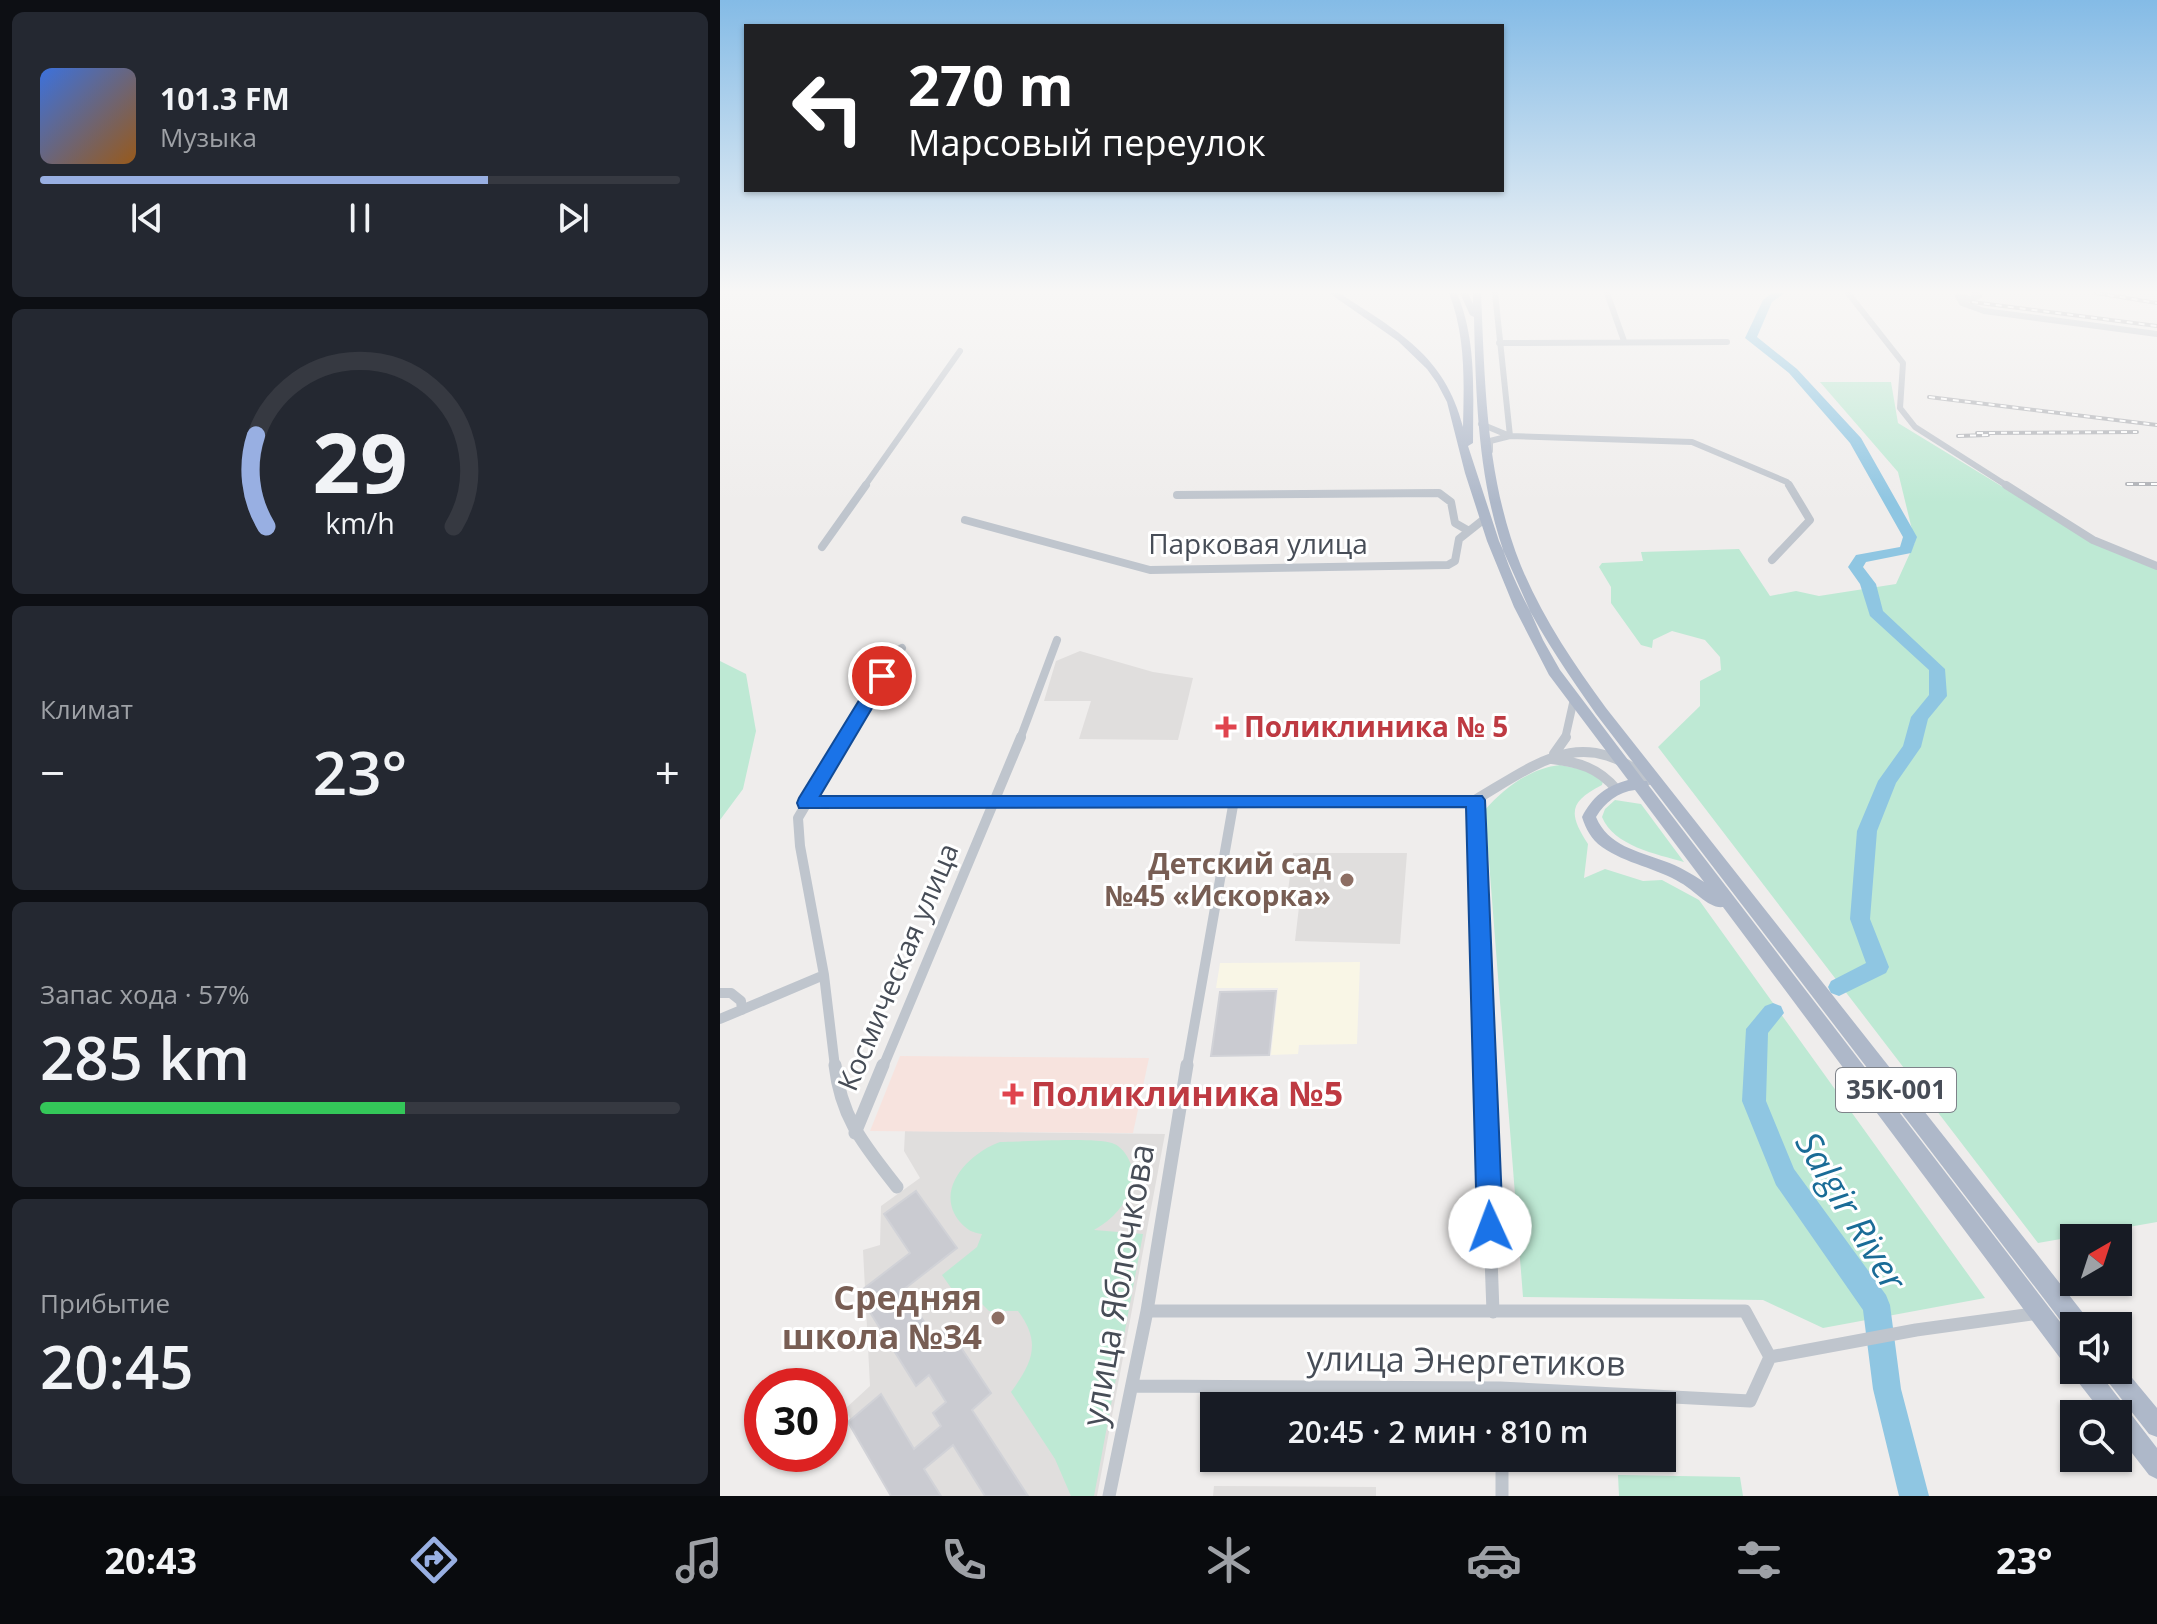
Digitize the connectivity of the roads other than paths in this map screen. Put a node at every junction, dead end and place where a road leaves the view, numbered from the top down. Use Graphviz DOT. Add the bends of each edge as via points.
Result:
graph roads {
  1 [pos="952,363"];
  2 [pos="1429,363"];
  3 [pos="1465,363"];
  4 [pos="1479,363"];
  5 [pos="1500,363"];
  6 [pos="1903,363"];
  7 [pos="1481,424"];
  8 [pos="1506,436"];
  9 [pos="1467,457"];
  10 [pos="1177,495"];
  11 [pos="1499,518"];
  12 [pos="965,520"];
  13 [pos="1483,520"];
  14 [pos="1469,531"];
  15 [pos="822,547"];
  16 [pos="1772,560"];
  17 [pos="2157,566"];
  18 [pos="1057,640"];
  19 [pos="902,648"];
  20 [pos="1574,697"];
  21 [pos="1616,757"];
  22 [pos="1548,759"];
  23 [pos="1636,784"];
  24 [pos="1616,789"];
  25 [pos="1663,798"];
  26 [pos="1234,800"];
  27 [pos="1475,800"];
  28 [pos="994,801"];
  29 [pos="806,803"];
  30 [pos="1713,854"];
  31 [pos="1740,920"];
  32 [pos="824,975"];
  33 [pos="720,993"];
  34 [pos="742,1010"];
  35 [pos="720,1019"];
  36 [pos="855,1133"];
  37 [pos="897,1187"];
  38 [pos="1147,1311"];
  39 [pos="1493,1312"];
  40 [pos="2068,1312"];
  41 [pos="2039,1313"];
  42 [pos="2060,1340"];
  43 [pos="1770,1357"];
  44 [pos="2094,1384"];
  45 [pos="2124,1384"];
  46 [pos="1132,1386"];
  47 [pos="1500,1388"];
  48 [pos="1500,1392"];
  49 [pos="2106,1400"];
  50 [pos="2157,1426"];
  51 [pos="2132,1434"];
  52 [pos="2157,1467"];
  53 [pos="1502,1472"];
  54 [pos="1109,1496"];
  55 [pos="1502,1496"];
  1 -- 15 [label="street"];
  2 -- 9 [label="main road" via="1452,402"];
  3 -- 9 [label="main road, 35К-001"];
  4 -- 7 [label="main road, 35К-001"];
  5 -- 8 [label="street"];
  6 -- 17 [label="street" via="1900,408 1907,420 2093,540"];
  7 -- 8 [label="street"];
  7 -- 11 [label="main road, 35К-001"];
  8 -- 11 [label="street" via="1489,445"];
  8 -- 16 [label="street" via="1692,442 1787,482 1810,520"];
  9 -- 13 [label="main road, 35К-001"];
  10 -- 14 [label="street" via="1439,493 1451,502 1455,523"];
  11 -- 30 [label="main road, 35К-001" via="1516,567 1563,658"];
  12 -- 14 [label="street, Парковая улица" via="1150,570 1448,565 1455,561 1459,539"];
  13 -- 14 [label="street, Парковая улица"];
  13 -- 20 [label="main road, 35К-001" via="1530,630"];
  18 -- 28 [label="street, Космическая улица"];
  19 -- 29 [label="street"];
  20 -- 21 [label="main road, 35К-001"];
  20 -- 22 [label="street" via="1572,727"];
  21 -- 22 [label="street" via="1577,749"];
  21 -- 23 [label="main road, 35К-001"];
  21 -- 25 [label="street" via="1638,769"];
  22 -- 24 [label="street" via="1582,764 1606,776"];
  22 -- 27 [label="street"];
  23 -- 24 [label="main road"];
  23 -- 25 [label="main road"];
  23 -- 31 [label="main road, 35К-001"];
  24 -- 31 [label="main road" via="1592,809 1589,817 1598,836 1622,852 1685,877"];
  25 -- 30 [label="main road"];
  26 -- 27 [label="street"];
  26 -- 28 [label="street"];
  26 -- 38 [label="street, улица Яблочкова"];
  27 -- 39 [label="street"];
  28 -- 29 [label="street"];
  28 -- 36 [label="street, Космическая улица"];
  29 -- 32 [label="street" via="798,818 800,846"];
  30 -- 40 [label="main road, 35К-001"];
  31 -- 41 [label="main road, 35К-001"];
  32 -- 34 [label="street"];
  32 -- 36 [label="street" via="838,1095"];
  33 -- 34 [label="street" via="731,993 741,1001"];
  34 -- 35 [label="street"];
  36 -- 37 [label="street"];
  38 -- 39 [label="street, улица Энергетиков"];
  38 -- 46 [label="street, улица Яблочкова"];
  39 -- 43 [label="street, улица Энергетиков" via="1745,1311"];
  41 -- 42 [label="main road, 35К-001"];
  41 -- 43 [label="street"];
  43 -- 47 [label="street, улица Энергетиков" via="1750,1401"];
  44 -- 49 [label="main road"];
  45 -- 50 [label="main road"];
  46 -- 47 [label="street, улица Энергетиков"];
  46 -- 54 [label="street, улица Яблочкова"];
  47 -- 48 [label="street"];
  51 -- 52 [label="main road"];
  53 -- 55 [label="street"];
}
